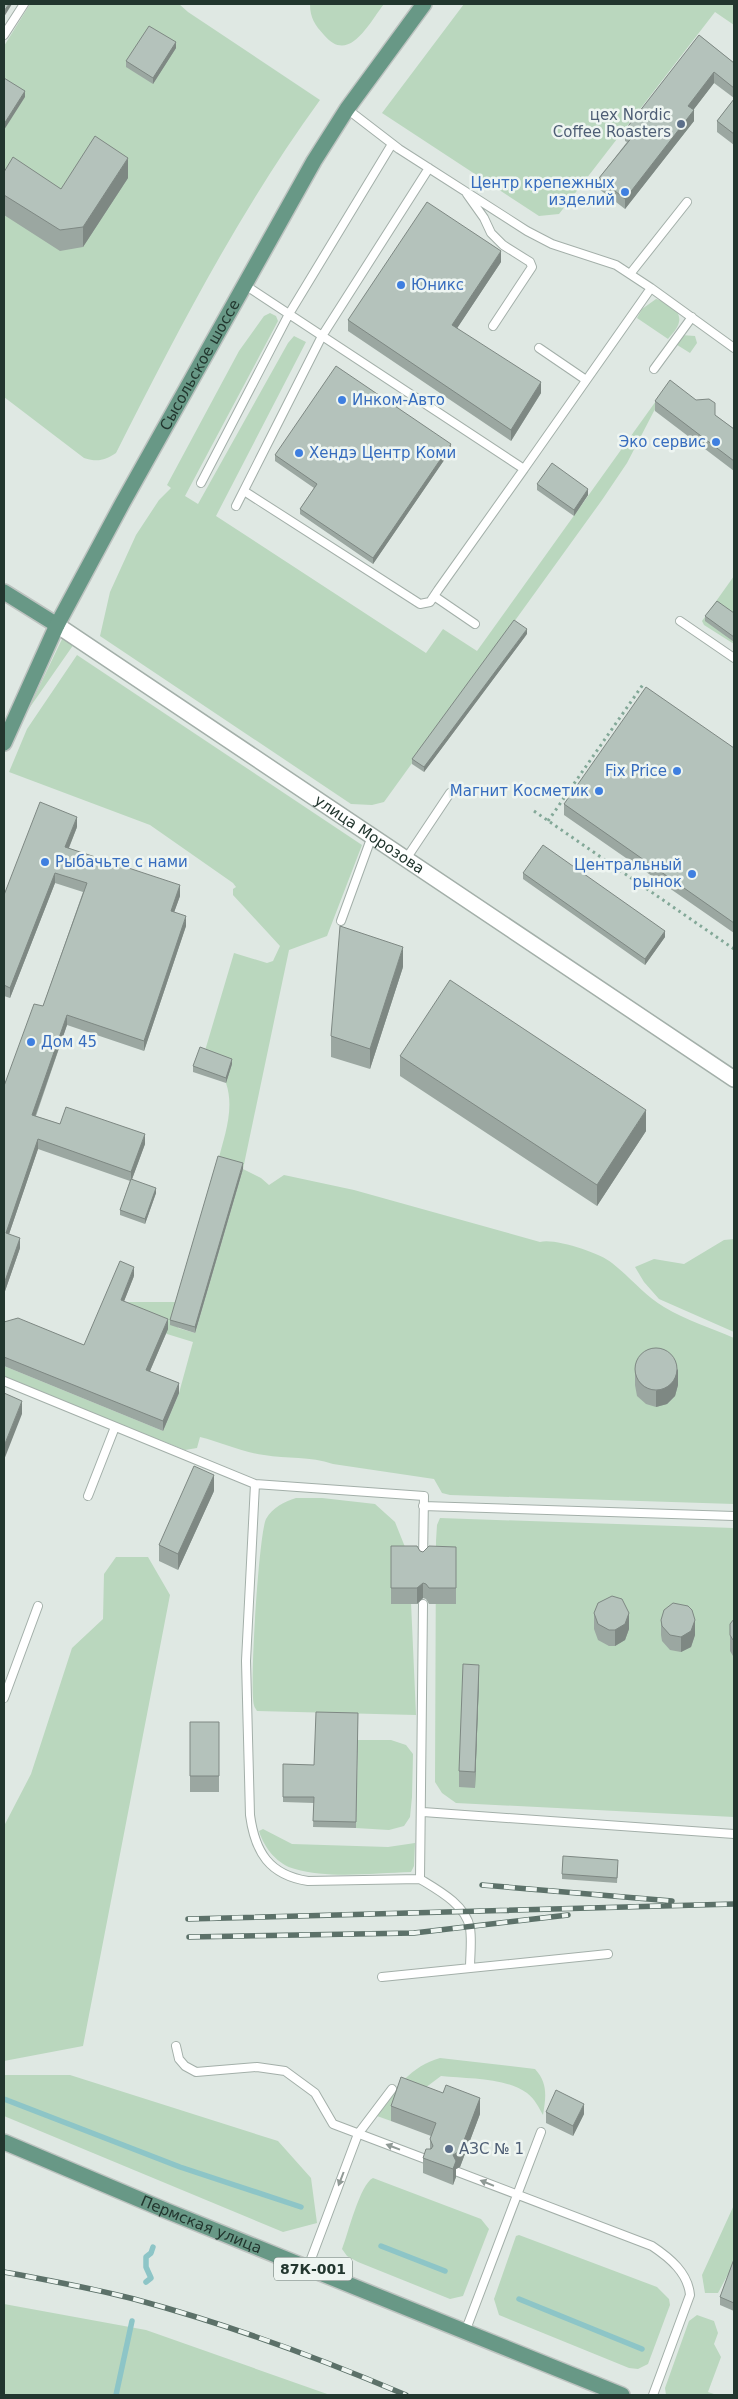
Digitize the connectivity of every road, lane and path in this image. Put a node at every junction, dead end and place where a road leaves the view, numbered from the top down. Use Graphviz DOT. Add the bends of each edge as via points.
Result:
graph roads {
  1 [pos="24,4"];
  2 [pos="424,4"];
  3 [pos="4,35"];
  4 [pos="347,109"];
  5 [pos="392,144"];
  6 [pos="429,168"];
  7 [pos="466,192"];
  8 [pos="687,202"];
  9 [pos="630,274"];
  10 [pos="245,285"];
  11 [pos="651,288"];
  12 [pos="289,314"];
  13 [pos="692,317"];
  14 [pos="493,326"];
  15 [pos="322,336"];
  16 [pos="539,348"];
  17 [pos="734,348"];
  18 [pos="654,369"];
  19 [pos="586,380"];
  20 [pos="524,468"];
  21 [pos="201,483"];
  22 [pos="244,491"];
  23 [pos="236,506"];
  24 [pos="4,592"];
  25 [pos="434,596"];
  26 [pos="680,621"];
  27 [pos="475,624"];
  28 [pos="56,626"];
  29 [pos="734,658"];
  30 [pos="644,683"];
  31 [pos="4,743"];
  32 [pos="450,793"];
  33 [pos="534,811"];
  34 [pos="548,821"];
  35 [pos="372,836"];
  36 [pos="406,859"];
  37 [pos="341,921"];
  38 [pos="734,949"];
  39 [pos="734,1079"];
  40 [pos="4,1381"];
  41 [pos="115,1427"];
  42 [pos="255,1484"];
  43 [pos="88,1496"];
  44 [pos="423,1506"];
  45 [pos="734,1516"];
  46 [pos="423,1562"];
  47 [pos="423,1604"];
  48 [pos="38,1606"];
  49 [pos="4,1698"];
  50 [pos="423,1812"];
  51 [pos="734,1834"];
  52 [pos="420,1879"];
  53 [pos="608,1954"];
  54 [pos="470,1968"];
  55 [pos="382,1977"];
  56 [pos="176,2046"];
  57 [pos="392,2089"];
  58 [pos="541,2132"];
  59 [pos="358,2134"];
  60 [pos="4,2142"];
  61 [pos="428,2160"];
  62 [pos="458,2172"];
  63 [pos="517,2195"];
  64 [pos="308,2267"];
  65 [pos="465,2332"];
  66 [pos="622,2395"];
  67 [pos="653,2395"];
  1 -- 3 [label="lane"];
  2 -- 4 [label="main road, Сысольское шоссе"];
  4 -- 5 [label="lane"];
  4 -- 10 [label="main road, Сысольское шоссе"];
  5 -- 6 [label="lane"];
  5 -- 12 [label="lane"];
  6 -- 7 [label="lane"];
  6 -- 15 [label="lane"];
  7 -- 9 [label="lane" via="552,244 616,265"];
  7 -- 14 [label="lane" via="490,233 530,262 532,267"];
  8 -- 9 [label="lane"];
  9 -- 11 [label="lane"];
  10 -- 12 [label="lane"];
  10 -- 28 [label="main road, Сысольское шоссе"];
  11 -- 13 [label="lane"];
  11 -- 19 [label="lane"];
  12 -- 15 [label="lane"];
  12 -- 21 [label="lane"];
  13 -- 17 [label="lane"];
  13 -- 18 [label="lane"];
  15 -- 20 [label="lane"];
  15 -- 22 [label="lane"];
  16 -- 19 [label="lane"];
  19 -- 20 [label="lane"];
  20 -- 25 [label="lane"];
  22 -- 23 [label="lane"];
  22 -- 25 [label="lane" via="420,604 430,602"];
  24 -- 28 [label="main road, улица Морозова"];
  25 -- 27 [label="lane"];
  26 -- 29 [label="lane"];
  28 -- 31 [label="main road, Сысольское шоссе"];
  28 -- 35 [label="street, улица Морозова"];
  30 -- 34 [label="path"];
  32 -- 36 [label="lane"];
  33 -- 34 [label="path"];
  34 -- 38 [label="path"];
  35 -- 36 [label="street, улица Морозова"];
  35 -- 37 [label="lane"];
  36 -- 39 [label="street, улица Морозова"];
  40 -- 41 [label="lane"];
  41 -- 42 [label="lane"];
  41 -- 43 [label="lane"];
  42 -- 44 [label="lane" via="424,1496"];
  42 -- 52 [label="lane" via="246,1661 252,1835 269,1864 294,1879 322,1882"];
  44 -- 45 [label="lane"];
  44 -- 46 [label="lane"];
  47 -- 50 [label="lane"];
  48 -- 49 [label="lane"];
  50 -- 51 [label="lane"];
  50 -- 52 [label="lane"];
  52 -- 54 [label="lane" via="456,1904 466,1920 470,1928"];
  53 -- 54 [label="lane"];
  54 -- 55 [label="lane"];
  56 -- 59 [label="lane" via="179,2059 196,2072 257,2066 285,2071 315,2093 333,2124"];
  57 -- 59 [label="lane"];
  58 -- 63 [label="lane"];
  61 -- 59 [label="lane, one-way"];
  59 -- 64 [label="lane, one-way"];
  60 -- 64 [label="main road, Пермская улица / 87К-001"];
  63 -- 62 [label="lane, one-way"];
  63 -- 65 [label="lane"];
  63 -- 67 [label="lane" via="652,2246 683,2274 690,2295"];
  64 -- 65 [label="main road, Пермская улица / 87К-001"];
  65 -- 66 [label="main road, Пермская улица / 87К-001"];
}
